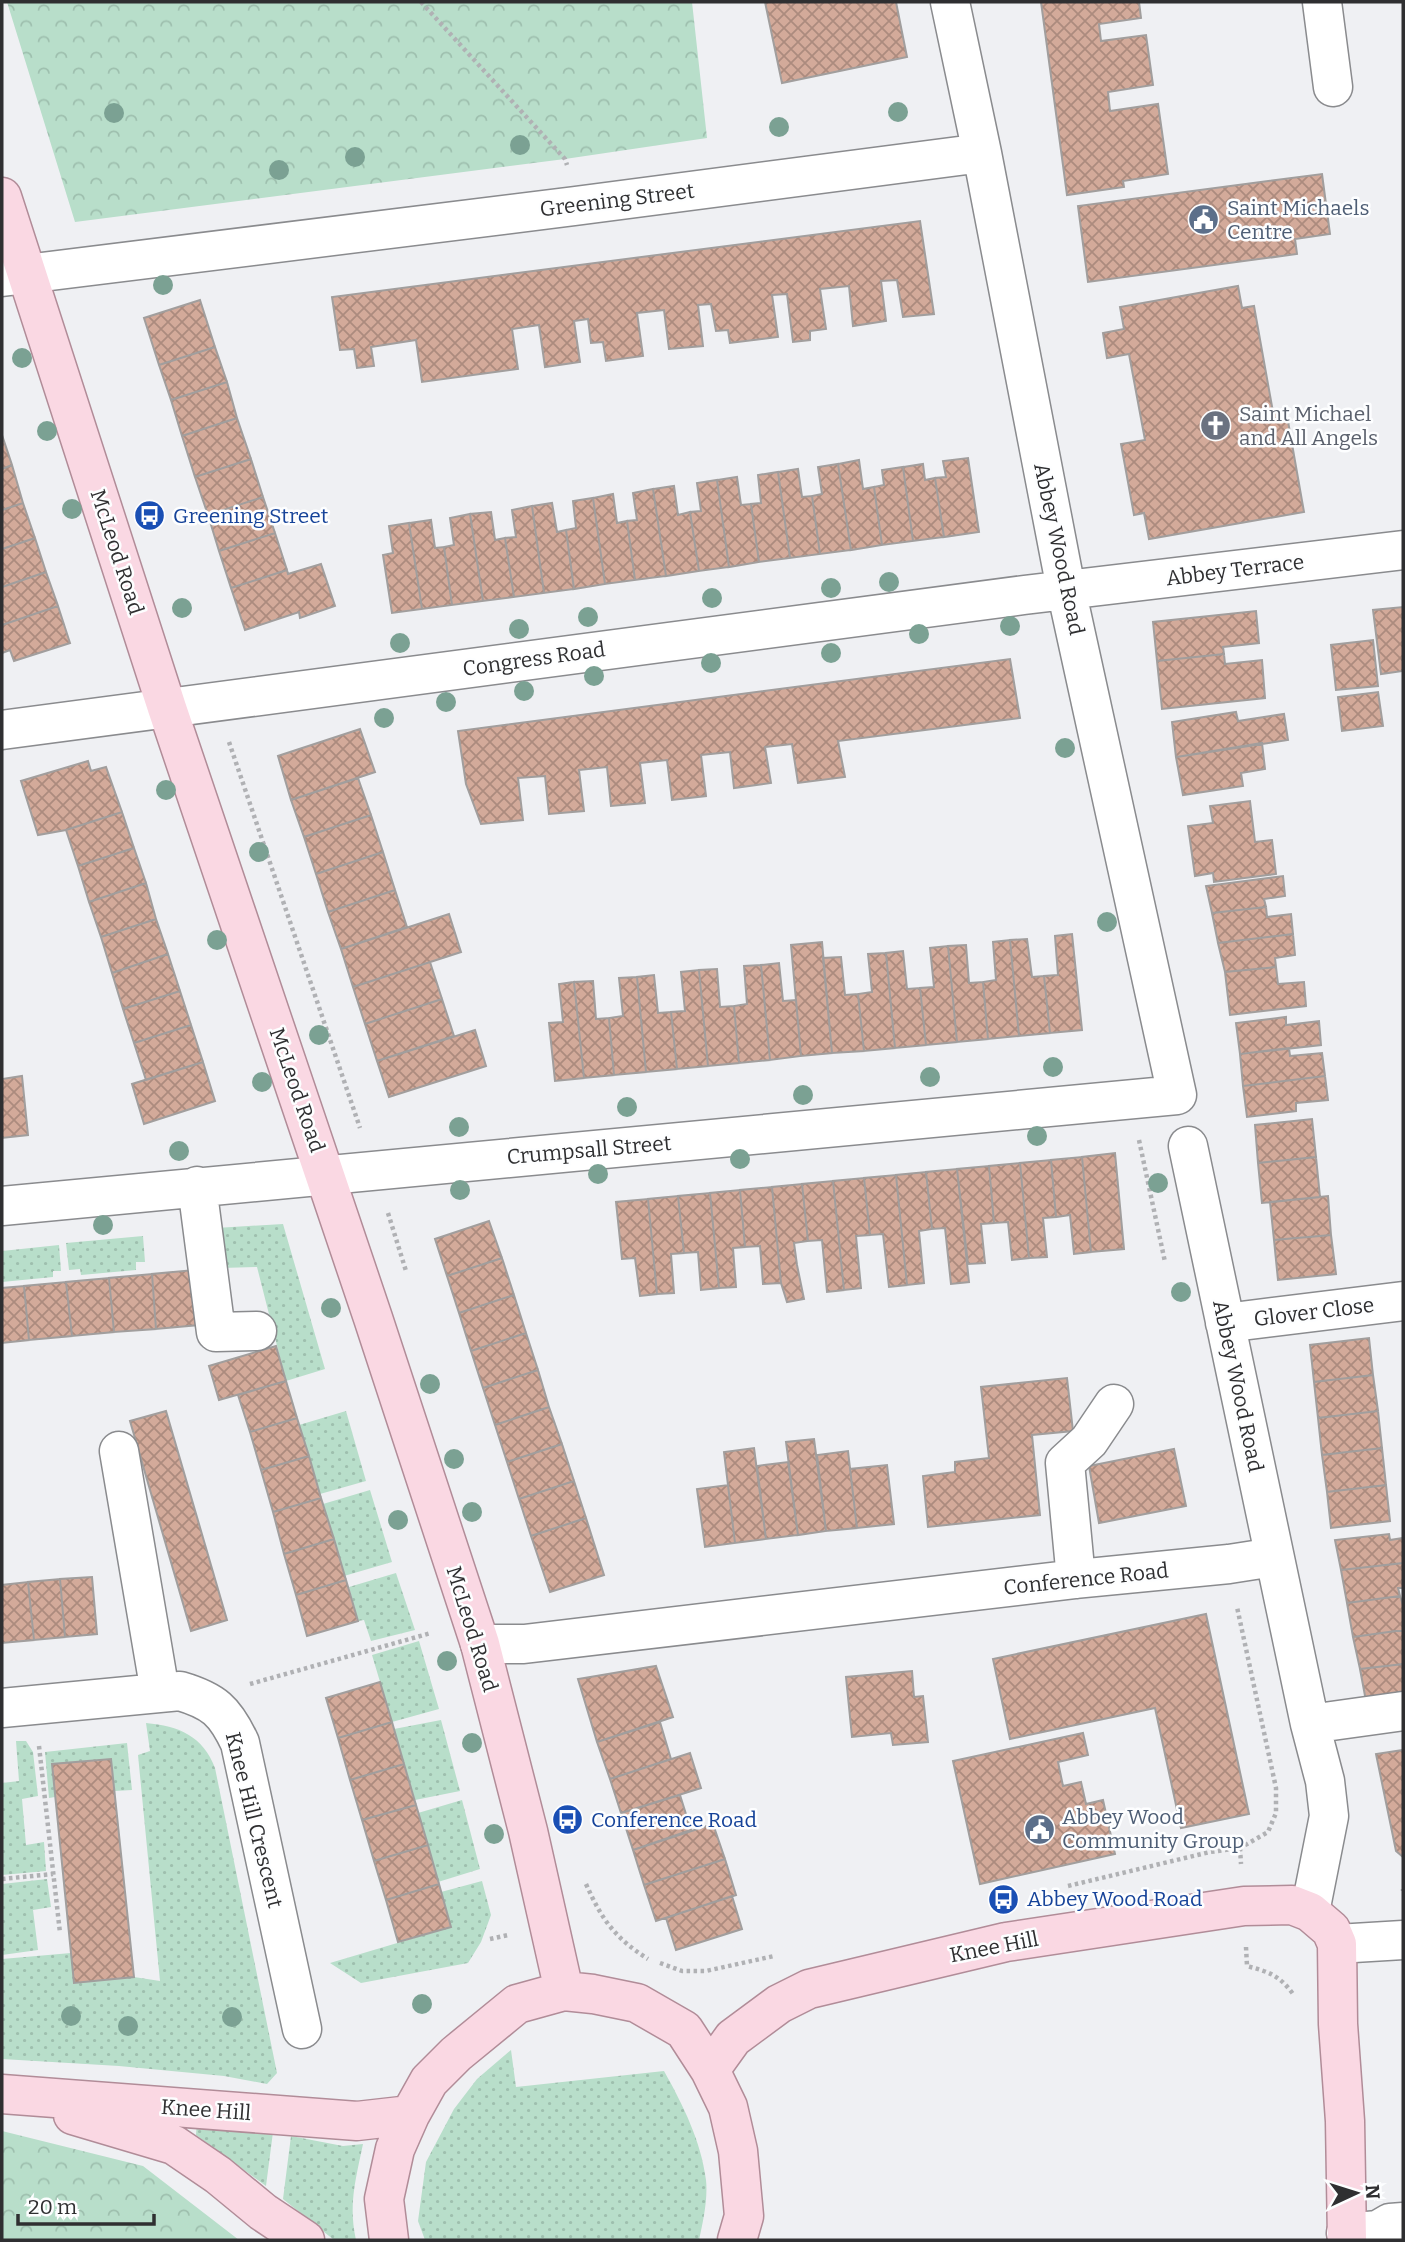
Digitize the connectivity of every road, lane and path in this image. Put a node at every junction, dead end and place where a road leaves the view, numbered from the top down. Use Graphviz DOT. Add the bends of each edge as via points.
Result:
graph roads {
  1 [pos="421,2"];
  2 [pos="950,2"];
  3 [pos="1322,2"];
  4 [pos="1333,87"];
  5 [pos="982,153"];
  6 [pos="2,197"];
  7 [pos="575,206"];
  8 [pos="14,275"];
  9 [pos="1403,550"];
  10 [pos="1066,589"];
  11 [pos="216,701"];
  12 [pos="167,708"];
  13 [pos="2,730"];
  14 [pos="1177,1095"];
  15 [pos="1188,1146"];
  16 [pos="374,1171"];
  17 [pos="325,1175"];
  18 [pos="197,1186"];
  19 [pos="2,1206"];
  20 [pos="408,1276"];
  21 [pos="1403,1301"];
  22 [pos="1225,1324"];
  23 [pos="257,1331"];
  24 [pos="1114,1404"];
  25 [pos="119,1451"];
  26 [pos="1274,1557"];
  27 [pos="1076,1579"];
  28 [pos="1236,1601"];
  29 [pos="476,1632"];
  30 [pos="160,1692"];
  31 [pos="18,1706"];
  32 [pos="217,1707"];
  33 [pos="1403,1711"];
  34 [pos="1310,1724"];
  35 [pos="583,1872"];
  36 [pos="53,1874"];
  37 [pos="2,1880"];
  38 [pos="1060,1888"];
  39 [pos="1310,1912"];
  40 [pos="60,1933"];
  41 [pos="1403,1940"];
  42 [pos="1337,1944"];
  43 [pos="775,1956"];
  44 [pos="1247,1960"];
  45 [pos="1247,1966"];
  46 [pos="565,1991"];
  47 [pos="302,2029"];
  48 [pos="710,2070"];
  49 [pos="2,2094"];
  50 [pos="410,2115"];
  51 [pos="1403,2222"];
  52 [pos="748,2232"];
  53 [pos="1347,2237"];
  54 [pos="305,2240"];
  55 [pos="389,2240"];
  1 -- 7 [label="path" via="565,159"];
  2 -- 5 [label="street, Abbey Wood Road"];
  3 -- 4 [label="street"];
  5 -- 7 [label="street, Greening Street"];
  5 -- 10 [label="street, Abbey Wood Road"];
  6 -- 8 [label="main road, McLeod Road"];
  7 -- 8 [label="street, Greening Street"];
  8 -- 12 [label="main road, McLeod Road"];
  9 -- 10 [label="street, Abbey Terrace"];
  10 -- 11 [label="street, Congress Road"];
  10 -- 14 [label="street, Abbey Wood Road"];
  11 -- 12 [label="street, Congress Road"];
  11 -- 16 [label="path"];
  12 -- 13 [label="street, Congress Road"];
  12 -- 17 [label="main road, McLeod Road"];
  14 -- 16 [label="street, Crumpsall Street"];
  15 -- 22 [label="street, Abbey Wood Road"];
  16 -- 17 [label="street, Crumpsall Street"];
  16 -- 20 [label="path"];
  17 -- 18 [label="street, Crumpsall Street"];
  17 -- 29 [label="main road, McLeod Road"];
  18 -- 19 [label="street, Crumpsall Street"];
  18 -- 23 [label="street" via="216,1332"];
  21 -- 22 [label="street, Glover Close"];
  22 -- 26 [label="street, Abbey Wood Road"];
  24 -- 27 [label="street" via="1089,1441 1065,1463"];
  25 -- 30 [label="street"];
  26 -- 27 [label="street, Conference Road"];
  26 -- 34 [label="street, Abbey Wood Road"];
  27 -- 29 [label="street, Conference Road" via="524,1644"];
  28 -- 38 [label="path" via="1276,1787 1276,1813 1268,1832 1240,1848"];
  29 -- 32 [label="path" via="251,1684"];
  29 -- 46 [label="main road, McLeod Road"];
  30 -- 31 [label="street, Knee Hill Crescent"];
  30 -- 32 [label="street, Knee Hill Crescent" via="180,1691"];
  31 -- 36 [label="path"];
  32 -- 47 [label="street, Knee Hill Crescent" via="240,1743"];
  33 -- 34 [label="street"];
  34 -- 39 [label="street, Abbey Wood Road" via="1329,1816"];
  35 -- 43 [label="path" via="602,1917 625,1944 649,1959 681,1971 706,1971"];
  36 -- 37 [label="path"];
  36 -- 40 [label="path"];
  39 -- 42 [label="main road" via="1331,1930"];
  39 -- 48 [label="main road, Knee Hill" via="1292,1905 1244,1906 1019,1940 809,1989 779,2004 733,2038"];
  41 -- 42 [label="street"];
  42 -- 53 [label="main road"];
  44 -- 45 [label="path"];
  46 -- 48 [label="main road" via="637,2003 684,2030"];
  46 -- 50 [label="main road" via="517,2004 485,2028 429,2081"];
  48 -- 52 [label="main road" via="728,2107"];
  49 -- 50 [label="main road, Knee Hill" via="356,2121"];
  49 -- 54 [label="main road, Knee Hill" via="174,2145"];
  50 -- 55 [label="main road" via="395,2149 384,2199"];
  51 -- 53 [label="street"];
}
